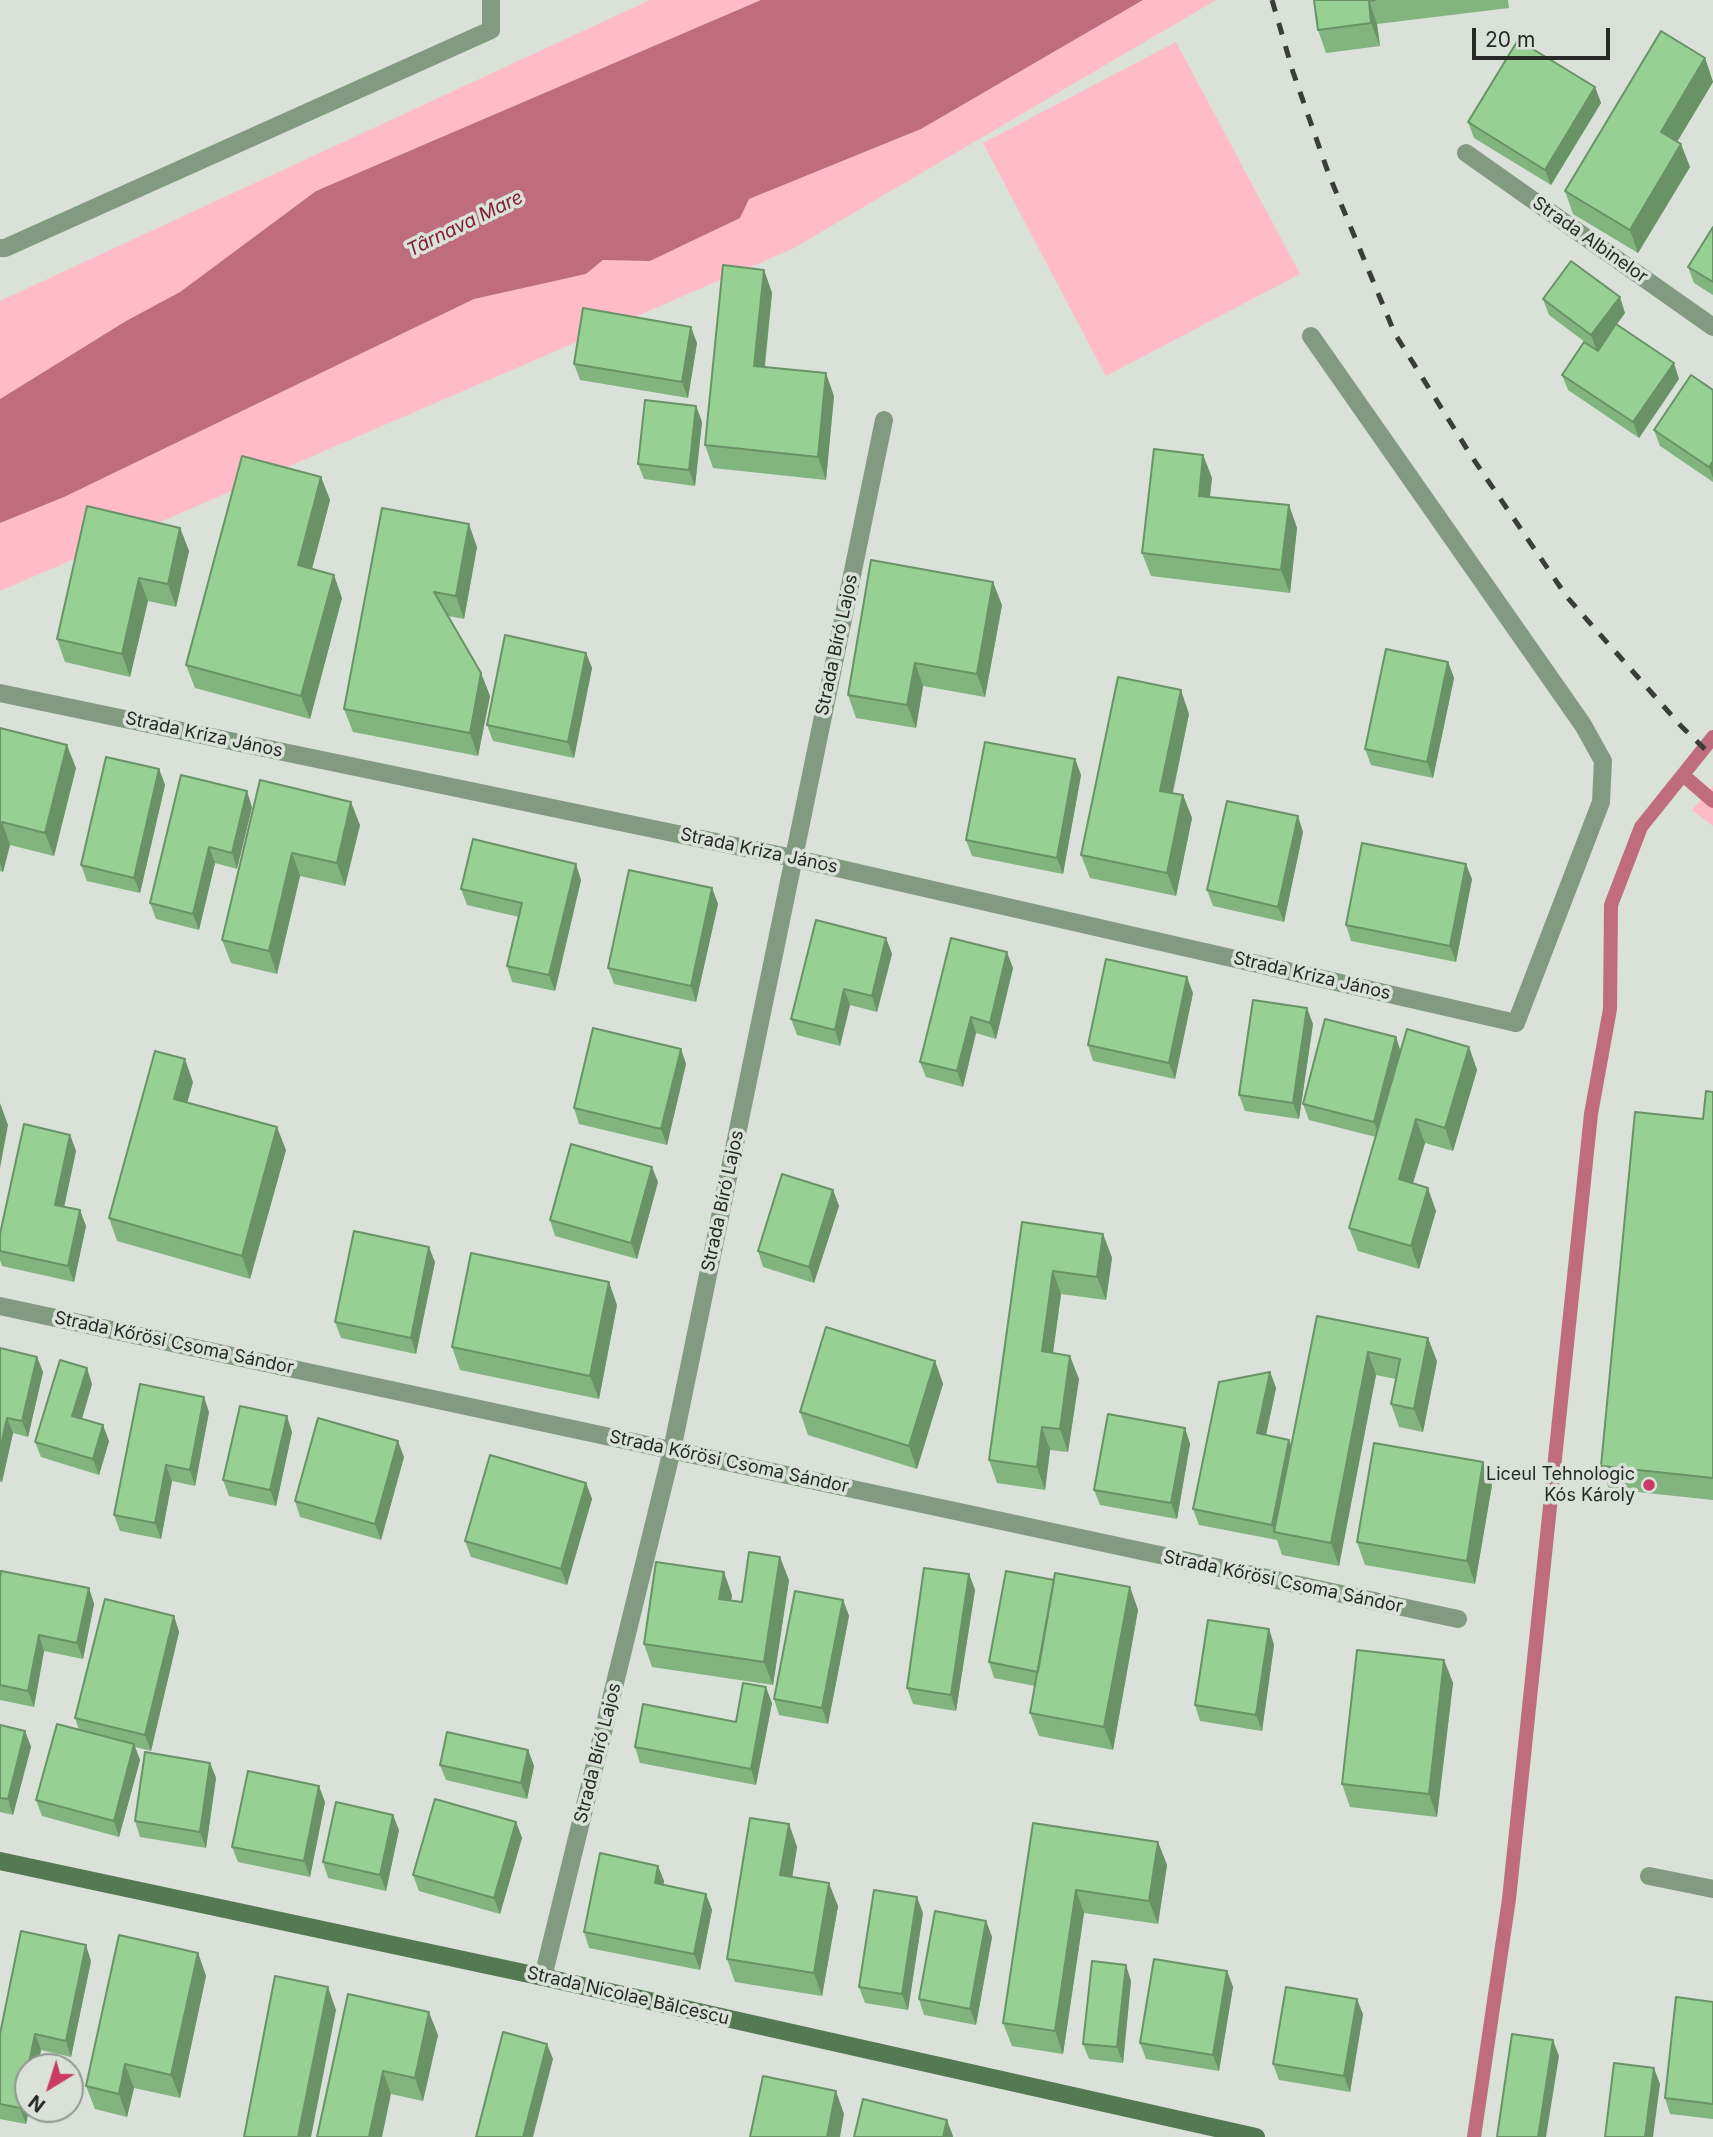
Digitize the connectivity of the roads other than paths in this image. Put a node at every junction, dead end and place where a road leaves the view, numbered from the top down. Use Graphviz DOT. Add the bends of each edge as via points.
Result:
graph roads {
  1 [pos="491,0"];
  2 [pos="1466,153"];
  3 [pos="0,248"];
  4 [pos="1713,327"];
  5 [pos="1311,336"];
  6 [pos="884,420"];
  7 [pos="0,693"];
  8 [pos="793,858"];
  9 [pos="0,1306"];
  10 [pos="672,1450"];
  11 [pos="1458,1619"];
  12 [pos="0,1860"];
  13 [pos="1650,1876"];
  14 [pos="1713,1889"];
  15 [pos="543,1977"];
  16 [pos="1256,2137"];
  1 -- 3 [label="street" via="491,30"];
  2 -- 4 [label="street, Strada Albinelor"];
  5 -- 8 [label="street, Strada Kriza János" via="1583,725 1603,761 1601,802 1516,1023"];
  6 -- 8 [label="street, Strada Bíró Lajos"];
  7 -- 8 [label="street, Strada Kriza János"];
  8 -- 10 [label="street, Strada Bíró Lajos"];
  9 -- 10 [label="street, Strada Kőrösi Csoma Sándor"];
  10 -- 11 [label="street, Strada Kőrösi Csoma Sándor"];
  10 -- 15 [label="street, Strada Bíró Lajos"];
  12 -- 15 [label="main road, Strada Nicolae Bălcescu"];
  13 -- 14 [label="street"];
  15 -- 16 [label="main road, Strada Nicolae Bălcescu"];
}
